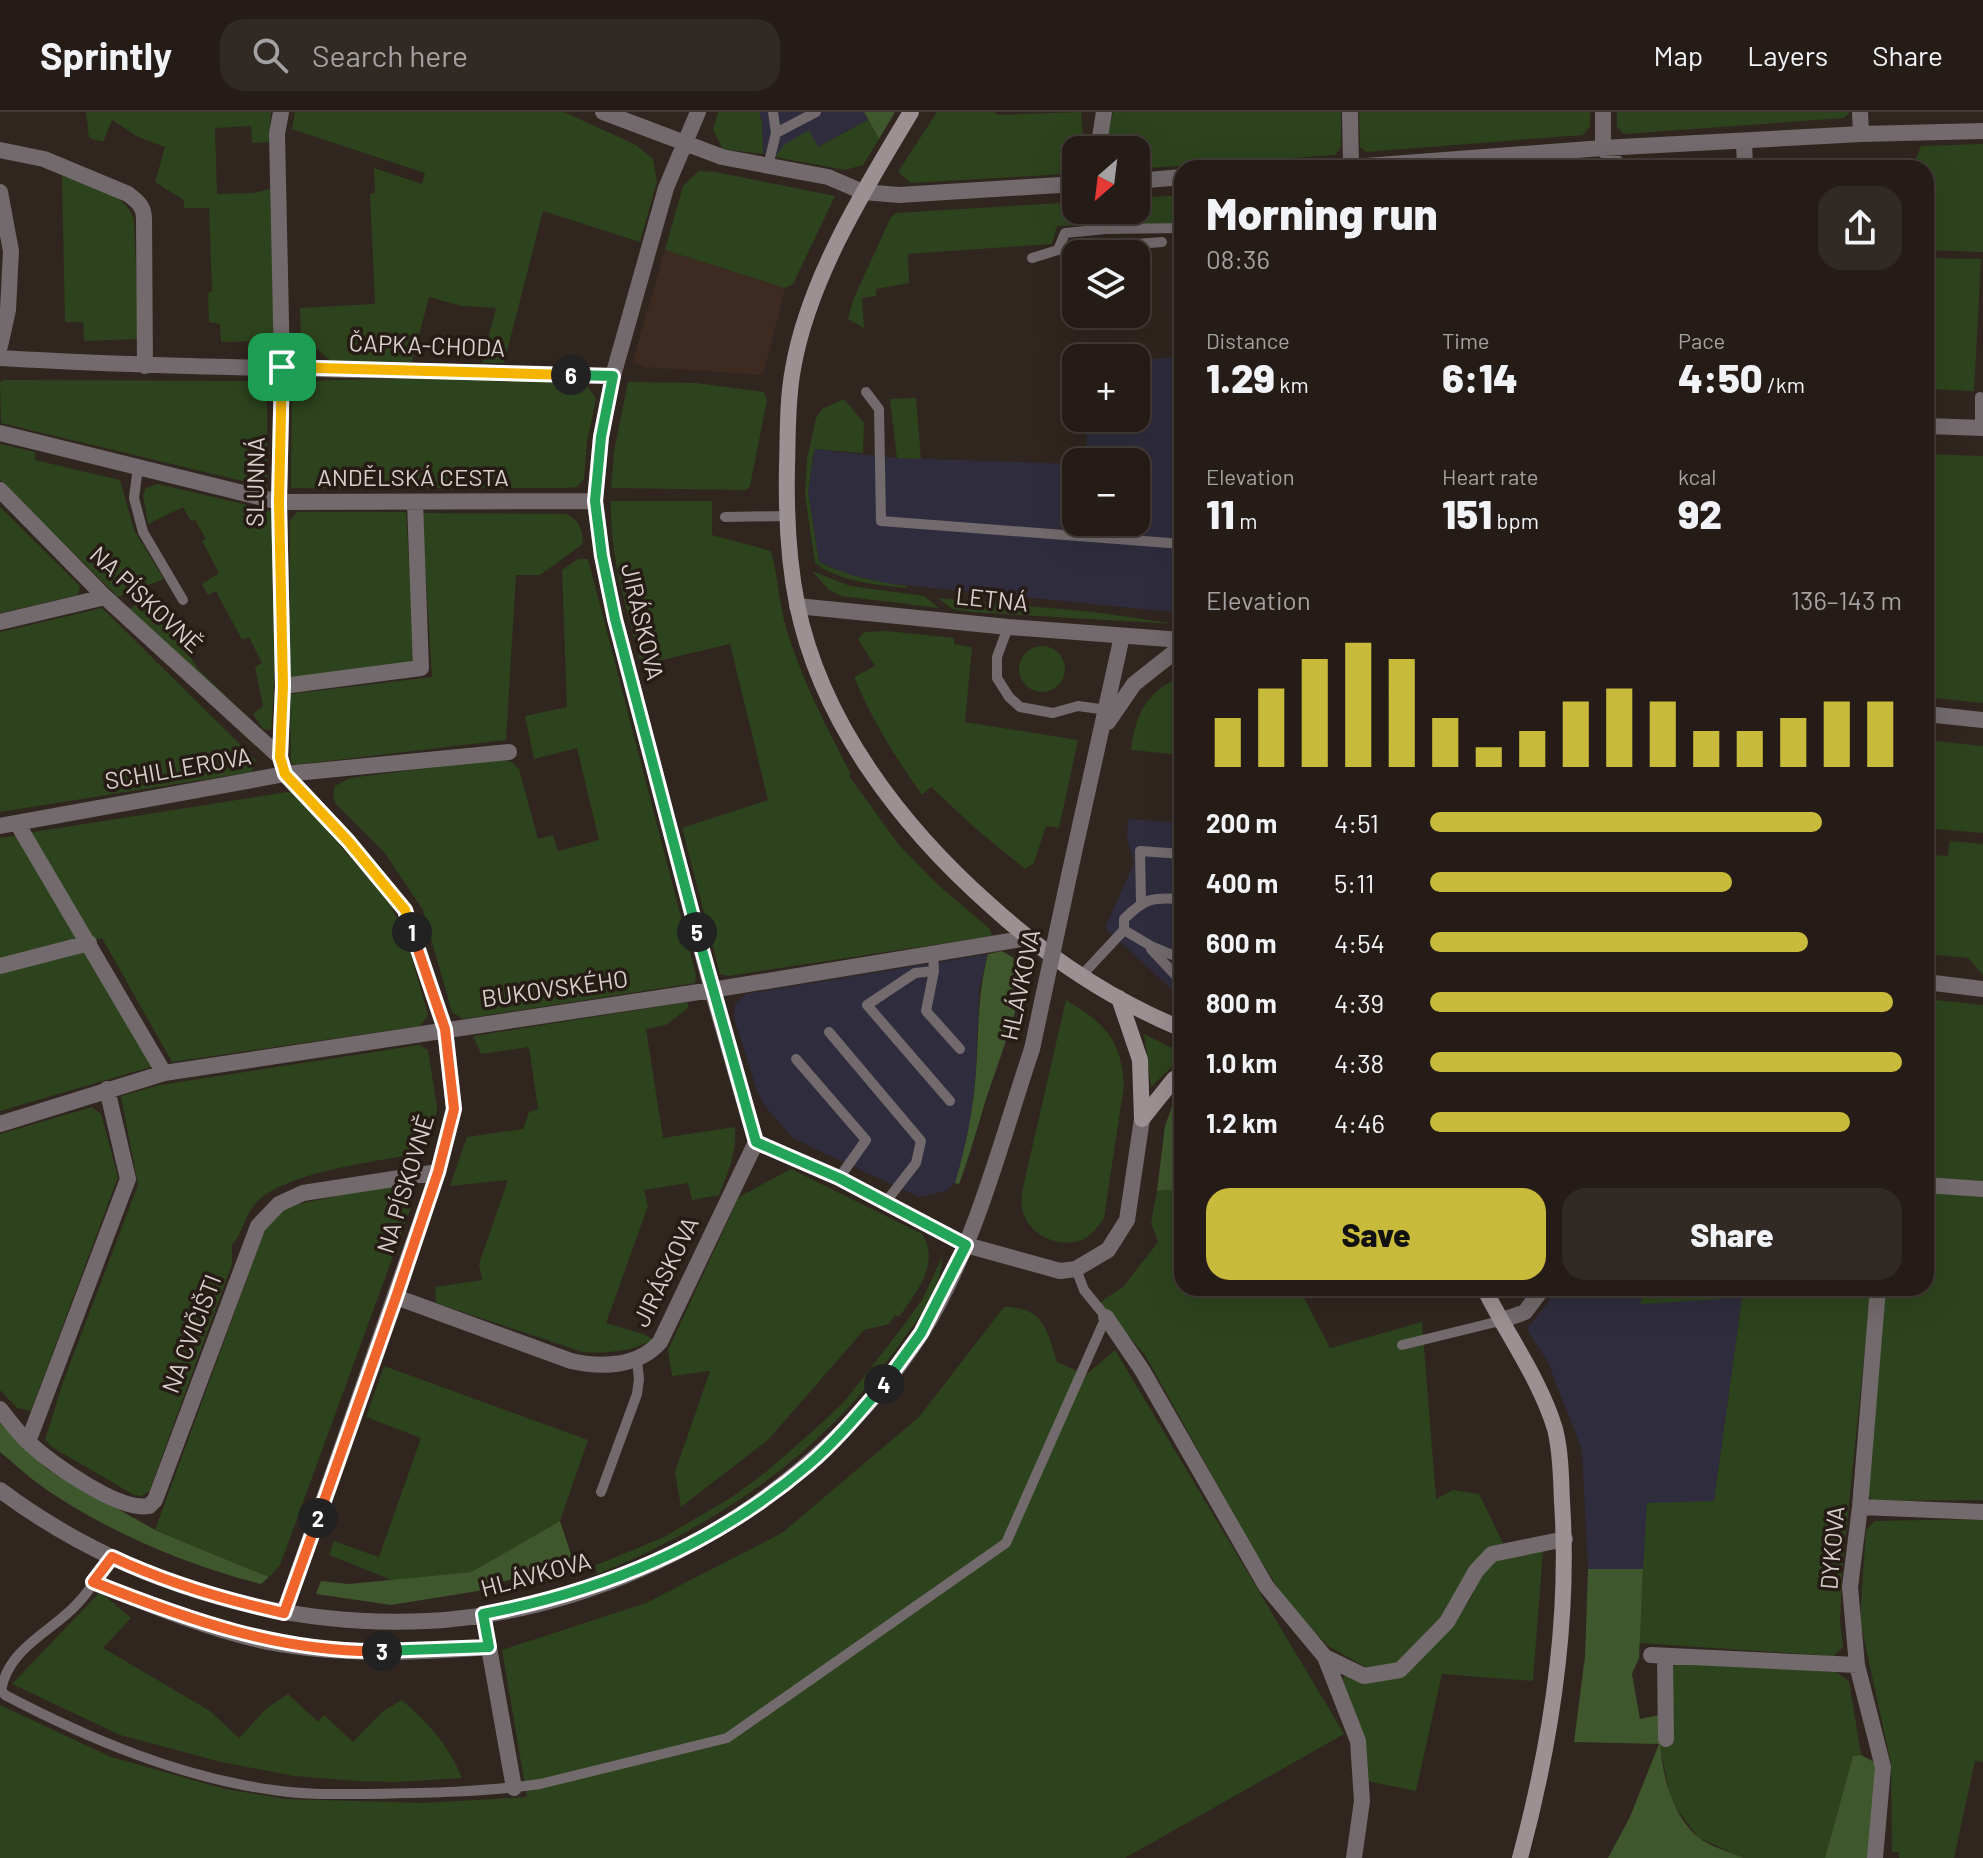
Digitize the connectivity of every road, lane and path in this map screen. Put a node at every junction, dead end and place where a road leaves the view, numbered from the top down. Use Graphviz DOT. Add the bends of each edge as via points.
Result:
graph roads {
  1 [pos="281,112"];
  2 [pos="603,112"];
  3 [pos="698,112"];
  4 [pos="773,112"];
  5 [pos="816,112"];
  6 [pos="911,112"];
  7 [pos="1104,112"];
  8 [pos="1350,112"];
  9 [pos="1603,112"];
  10 [pos="1860,112"];
  11 [pos="1983,131"];
  12 [pos="776,133"];
  13 [pos="1861,134"];
  14 [pos="1100,136"];
  15 [pos="1744,141"];
  16 [pos="684,143"];
  17 [pos="1603,148"];
  18 [pos="0,150"];
  19 [pos="1351,160"];
  20 [pos="1444,160"];
  21 [pos="1613,160"];
  22 [pos="1745,160"];
  23 [pos="768,166"];
  24 [pos="1174,178"];
  25 [pos="1150,180"];
  26 [pos="1062,185"];
  27 [pos="0,192"];
  28 [pos="863,192"];
  29 [pos="1174,228"];
  30 [pos="1162,242"];
  31 [pos="1058,250"];
  32 [pos="1032,258"];
  33 [pos="0,346"];
  34 [pos="0,358"];
  35 [pos="145,366"];
  36 [pos="282,367"];
  37 [pos="613,376"];
  38 [pos="866,392"];
  39 [pos="1980,397"];
  40 [pos="1934,426"];
  41 [pos="1981,428"];
  42 [pos="0,433"];
  43 [pos="138,467"];
  44 [pos="0,490"];
  45 [pos="595,501"];
  46 [pos="279,502"];
  47 [pos="415,502"];
  48 [pos="786,516"];
  49 [pos="725,517"];
  50 [pos="1174,543"];
  51 [pos="105,597"];
  52 [pos="183,600"];
  53 [pos="797,606"];
  54 [pos="0,622"];
  55 [pos="1008,627"];
  56 [pos="1122,636"];
  57 [pos="1174,639"];
  58 [pos="1174,652"];
  59 [pos="283,686"];
  60 [pos="1107,710"];
  61 [pos="1934,715"];
  62 [pos="1983,720"];
  63 [pos="1102,730"];
  64 [pos="509,752"];
  65 [pos="280,757"];
  66 [pos="285,774"];
  67 [pos="8,824"];
  68 [pos="1174,853"];
  69 [pos="1174,898"];
  70 [pos="1141,902"];
  71 [pos="1124,930"];
  72 [pos="1028,938"];
  73 [pos="89,943"];
  74 [pos="1147,944"];
  75 [pos="1174,956"];
  76 [pos="934,963"];
  77 [pos="0,966"];
  78 [pos="1174,973"];
  79 [pos="1082,975"];
  80 [pos="1934,983"];
  81 [pos="1983,989"];
  82 [pos="712,990"];
  83 [pos="1119,998"];
  84 [pos="1174,1025"];
  85 [pos="445,1029"];
  86 [pos="829,1032"];
  87 [pos="960,1049"];
  88 [pos="796,1059"];
  89 [pos="164,1073"];
  90 [pos="1174,1079"];
  91 [pos="107,1089"];
  92 [pos="950,1101"];
  93 [pos="1142,1119"];
  94 [pos="0,1124"];
  95 [pos="756,1142"];
  96 [pos="438,1172"];
  97 [pos="839,1178"];
  98 [pos="1934,1186"];
  99 [pos="1983,1189"];
  100 [pos="885,1203"];
  101 [pos="966,1245"];
  102 [pos="1076,1269"];
  103 [pos="1488,1296"];
  104 [pos="1537,1296"];
  105 [pos="1877,1296"];
  106 [pos="396,1297"];
  107 [pos="1106,1317"];
  108 [pos="1500,1321"];
  109 [pos="1402,1345"];
  110 [pos="637,1360"];
  111 [pos="0,1409"];
  112 [pos="28,1442"];
  113 [pos="0,1490"];
  114 [pos="601,1492"];
  115 [pos="1860,1507"];
  116 [pos="1983,1512"];
  117 [pos="1565,1539"];
  118 [pos="112,1557"];
  119 [pos="93,1582"];
  120 [pos="284,1613"];
  121 [pos="483,1614"];
  122 [pos="489,1647"];
  123 [pos="1325,1657"];
  124 [pos="1857,1665"];
  125 [pos="1666,1739"];
  126 [pos="514,1788"];
  127 [pos="1354,1858"];
  128 [pos="1520,1858"];
  129 [pos="1875,1858"];
  1 -- 36 [label="street, SLUNNÁ" via="277,134"];
  2 -- 16 [label="street"];
  3 -- 16 [label="street, JIRÁSKOVA"];
  4 -- 12 [label="lane"];
  5 -- 12 [label="lane"];
  6 -- 28 [label="main road"];
  7 -- 14 [label="street"];
  8 -- 19 [label="street"];
  9 -- 17 [label="street"];
  10 -- 13 [label="street"];
  11 -- 13 [label="street"];
  12 -- 23 [label="lane"];
  13 -- 15 [label="street"];
  15 -- 17 [label="street"];
  15 -- 22 [label="street"];
  16 -- 23 [label="street"];
  16 -- 37 [label="street, JIRÁSKOVA" via="666,188"];
  17 -- 20 [label="street"];
  17 -- 21 [label="street"];
  18 -- 35 [label="street" via="44,159 128,194 144,210"];
  23 -- 28 [label="street" via="828,177"];
  24 -- 25 [label="street"];
  26 -- 28 [label="street" via="899,195"];
  27 -- 33 [label="street" via="11,251"];
  28 -- 48 [label="main road" via="833,251 793,369"];
  29 -- 31 [label="lane" via="1065,233"];
  30 -- 31 [label="lane"];
  31 -- 32 [label="lane"];
  34 -- 35 [label="street, ČAPKA-CHODA"];
  35 -- 36 [label="street, ČAPKA-CHODA"];
  36 -- 37 [label="street, ČAPKA-CHODA"];
  36 -- 46 [label="street, SLUNNÁ"];
  37 -- 45 [label="street, JIRÁSKOVA"];
  38 -- 50 [label="lane" via="879,409 881,521"];
  39 -- 41 [label="lane"];
  40 -- 41 [label="street"];
  42 -- 43 [label="street, ANDĚLSKÁ CESTA"];
  43 -- 46 [label="street, ANDĚLSKÁ CESTA"];
  43 -- 52 [label="lane" via="134,498 143,532"];
  44 -- 51 [label="street, NA PÍSKOVNĚ"];
  45 -- 47 [label="street, ANDĚLSKÁ CESTA"];
  45 -- 82 [label="street, JIRÁSKOVA" via="615,619"];
  46 -- 47 [label="street, ANDĚLSKÁ CESTA"];
  46 -- 59 [label="street, SLUNNÁ"];
  47 -- 59 [label="street" via="421,668"];
  48 -- 49 [label="lane"];
  48 -- 53 [label="main road"];
  51 -- 54 [label="street"];
  51 -- 65 [label="street, NA PÍSKOVNĚ"];
  53 -- 55 [label="street, LETNÁ"];
  53 -- 72 [label="main road" via="830,700 866,766 954,874"];
  55 -- 56 [label="street, LETNÁ"];
  55 -- 60 [label="lane" via="997,657 997,678 1020,707 1053,713 1078,706"];
  56 -- 57 [label="street, LETNÁ"];
  56 -- 60 [label="street, HLÁVKOVA"];
  58 -- 63 [label="street, HLÁVKOVA" via="1134,684"];
  59 -- 65 [label="street, SLUNNÁ"];
  60 -- 63 [label="street, HLÁVKOVA"];
  61 -- 62 [label="street"];
  63 -- 101 [label="street, HLÁVKOVA, bridge" via="1032,1049"];
  64 -- 66 [label="street, SCHILLEROVA"];
  65 -- 66 [label="street, NA PÍSKOVNĚ"];
  66 -- 67 [label="street, SCHILLEROVA"];
  66 -- 85 [label="street, NA PÍSKOVNĚ" via="405,910"];
  67 -- 73 [label="street"];
  68 -- 70 [label="lane" via="1140,851"];
  69 -- 70 [label="lane"];
  70 -- 71 [label="lane" via="1124,919"];
  71 -- 74 [label="lane"];
  71 -- 79 [label="lane"];
  72 -- 76 [label="street, BUKOVSKÉHO"];
  72 -- 79 [label="main road"];
  73 -- 77 [label="street"];
  73 -- 89 [label="street"];
  74 -- 75 [label="lane"];
  74 -- 78 [label="lane"];
  76 -- 82 [label="street, BUKOVSKÉHO"];
  76 -- 87 [label="lane" via="926,1011"];
  76 -- 92 [label="lane" via="867,1005"];
  79 -- 83 [label="main road"];
  80 -- 81 [label="street"];
  82 -- 85 [label="street, BUKOVSKÉHO"];
  82 -- 95 [label="street, JIRÁSKOVA"];
  83 -- 84 [label="main road"];
  83 -- 93 [label="main road" via="1140,1060"];
  85 -- 89 [label="street, BUKOVSKÉHO"];
  85 -- 96 [label="street, NA PÍSKOVNĚ" via="454,1109"];
  86 -- 100 [label="lane" via="921,1141 916,1163"];
  88 -- 97 [label="lane" via="866,1140"];
  89 -- 91 [label="street, BUKOVSKÉHO"];
  90 -- 93 [label="main road"];
  91 -- 94 [label="street, BUKOVSKÉHO"];
  91 -- 112 [label="street" via="128,1179"];
  93 -- 102 [label="street" via="1127,1220 1108,1250"];
  95 -- 97 [label="street"];
  95 -- 110 [label="street, JIRÁSKOVA" via="660,1342"];
  96 -- 106 [label="street, NA PÍSKOVNĚ"];
  96 -- 112 [label="street, NA CVIČIŠTI" via="303,1193 279,1204 258,1226 149,1506 132,1506 106,1494"];
  97 -- 100 [label="street"];
  98 -- 99 [label="street"];
  100 -- 101 [label="street"];
  101 -- 102 [label="street" via="1060,1271"];
  101 -- 121 [label="street, HLÁVKOVA" via="921,1333 886,1381 809,1465 746,1512 659,1561 576,1593"];
  102 -- 107 [label="lane" via="1084,1290"];
  103 -- 108 [label="main road"];
  104 -- 108 [label="street" via="1525,1312"];
  105 -- 115 [label="street, DYKOVA"];
  106 -- 110 [label="street, JIRÁSKOVA" via="586,1365"];
  106 -- 120 [label="street, NA PÍSKOVNĚ"];
  107 -- 123 [label="street" via="1266,1586"];
  107 -- 126 [label="lane" via="1006,1543 727,1738"];
  108 -- 109 [label="lane"];
  108 -- 117 [label="main road" via="1540,1390 1555,1432"];
  110 -- 114 [label="lane" via="637,1394"];
  111 -- 112 [label="street, NA CVIČIŠTI"];
  113 -- 118 [label="street, HLÁVKOVA"];
  115 -- 116 [label="street"];
  115 -- 124 [label="street, DYKOVA" via="1850,1587"];
  117 -- 123 [label="street" via="1492,1554 1447,1622 1400,1670 1364,1676"];
  117 -- 128 [label="main road" via="1559,1661 1540,1783"];
  118 -- 119 [label="lane"];
  118 -- 120 [label="street, HLÁVKOVA" via="220,1597"];
  119 -- 122 [label="street" via="268,1642 359,1652"];
  119 -- 126 [label="lane" via="79,1602 17,1657 2,1680 5,1695 116,1748 273,1790 313,1794"];
  120 -- 121 [label="street, HLÁVKOVA" via="428,1621"];
  121 -- 122 [label="street"];
  122 -- 126 [label="street"];
  123 -- 127 [label="street" via="1358,1741 1362,1801"];
  124 -- 125 [label="street" via="1658,1656"];
  124 -- 129 [label="street, DYKOVA" via="1883,1767"];
}
